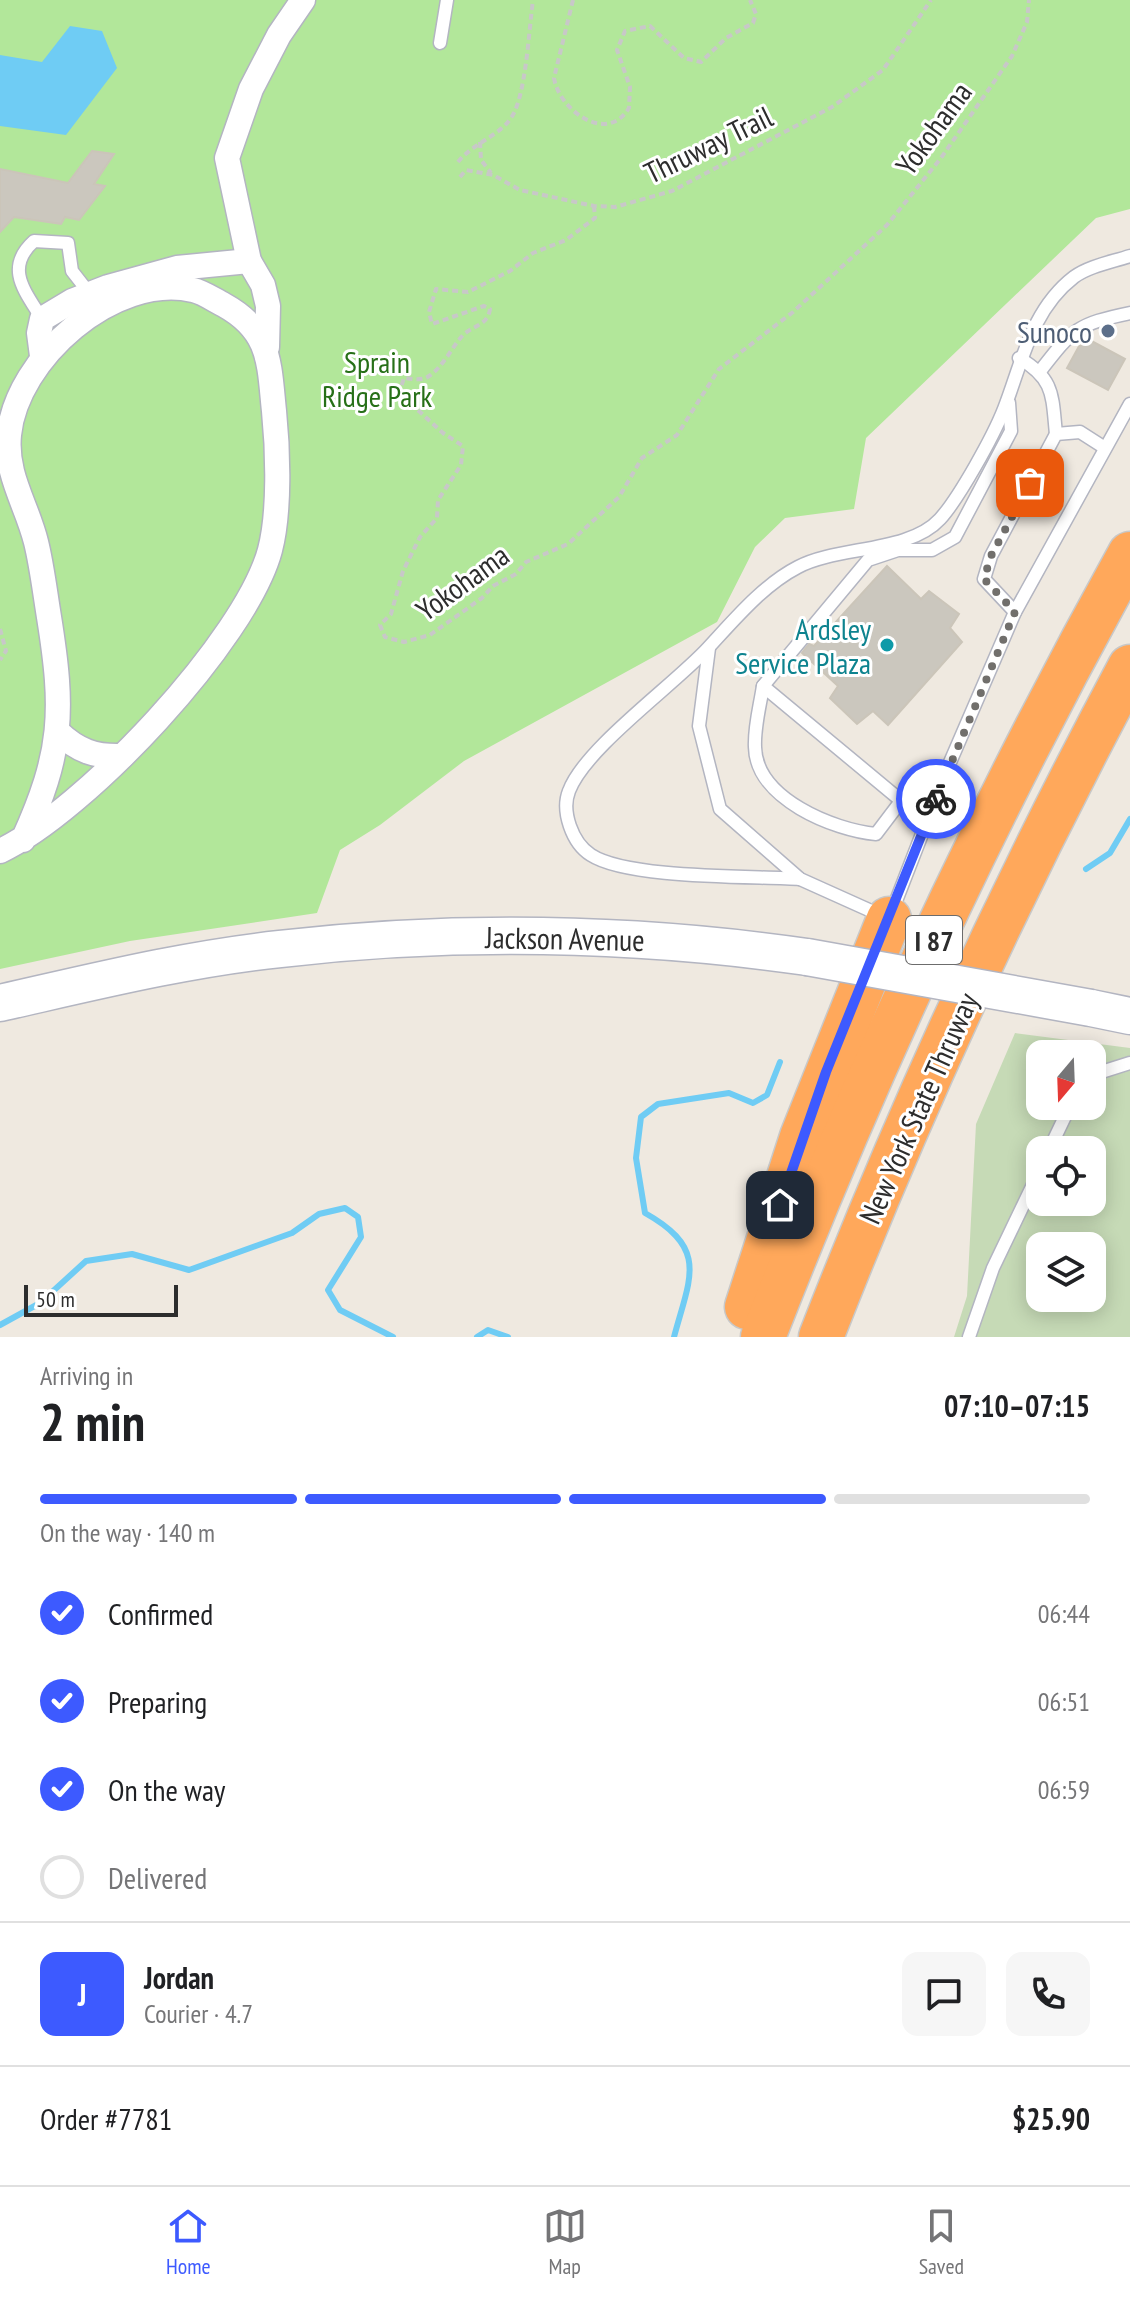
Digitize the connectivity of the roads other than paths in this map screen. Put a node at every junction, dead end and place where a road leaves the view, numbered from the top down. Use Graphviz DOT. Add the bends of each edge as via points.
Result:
graph roads {
  1 [pos="303,0"];
  2 [pos="447,0"];
  3 [pos="440,43"];
  4 [pos="1130,256"];
  5 [pos="249,261"];
  6 [pos="90,294"];
  7 [pos="1130,313"];
  8 [pos="42,319"];
  9 [pos="267,347"];
  10 [pos="42,356"];
  11 [pos="1019,358"];
  12 [pos="1041,370"];
  13 [pos="1008,396"];
  14 [pos="1130,404"];
  15 [pos="1056,434"];
  16 [pos="1105,448"];
  17 [pos="1130,554"];
  18 [pos="1015,612"];
  19 [pos="709,648"];
  20 [pos="1130,667"];
  21 [pos="763,686"];
  22 [pos="58,732"];
  23 [pos="122,756"];
  24 [pos="901,801"];
  25 [pos="928,823"];
  26 [pos="23,840"];
  27 [pos="0,851"];
  28 [pos="800,879"];
  29 [pos="889,919"];
  30 [pos="0,1003"];
  31 [pos="1130,1016"];
  32 [pos="1130,1063"];
  33 [pos="1106,1071"];
  34 [pos="1026,1199"];
  35 [pos="738,1337"];
  36 [pos="763,1337"];
  37 [pos="821,1337"];
  38 [pos="969,1337"];
  1 -- 5 [label="street" via="251,89 227,158"];
  2 -- 3 [label="lane"];
  4 -- 11 [label="lane" via="1073,278 1041,316"];
  5 -- 6 [label="street" via="177,268"];
  5 -- 9 [label="street" via="268,306"];
  6 -- 8 [label="street"];
  6 -- 8 [label="lane" via="72,271 68,243 34,241 21,253 17,270"];
  7 -- 12 [label="lane" via="1090,321 1069,333"];
  8 -- 10 [label="street"];
  9 -- 10 [label="street" via="228,307 195,290 167,288 137,292 90,315"];
  9 -- 23 [label="street" via="278,452 270,549 250,595 209,658"];
  10 -- 22 [label="street" via="19,397 9,435 12,480 36,540 60,689"];
  11 -- 12 [label="lane"];
  11 -- 13 [label="lane"];
  12 -- 15 [label="lane" via="1051,389"];
  13 -- 19 [label="lane" via="994,431 940,519 911,536 824,556 794,569 726,626"];
  13 -- 21 [label="lane" via="1011,431 955,537 932,550 898,550 868,560"];
  14 -- 16 [label="lane"];
  15 -- 16 [label="lane" via="1080,432"];
  15 -- 18 [label="lane" via="984,579"];
  16 -- 18 [label="lane"];
  17 -- 36 [label="highway, New York State Thruway / I 87" via="920,970"];
  18 -- 25 [label="lane"];
  19 -- 28 [label="lane" via="699,726 720,809"];
  19 -- 28 [label="lane" via="588,761 568,792 569,828 590,855 640,870"];
  20 -- 37 [label="highway, New York State Thruway / I 87" via="952,1027"];
  21 -- 24 [label="lane"];
  21 -- 24 [label="lane" via="755,750 767,780 803,812 850,832 876,834"];
  22 -- 23 [label="street" via="91,755"];
  22 -- 26 [label="street" via="44,793"];
  23 -- 26 [label="street"];
  24 -- 25 [label="lane"];
  25 -- 29 [label="lane"];
  26 -- 27 [label="street"];
  28 -- 29 [label="lane"];
  29 -- 35 [label="highway" via="802,1137"];
  30 -- 31 [label="main road, Jackson Avenue, bridge" via="155,968 278,949 417,938 626,937 807,957"];
  32 -- 33 [label="lane"];
  34 -- 38 [label="lane" via="993,1268"];
}
